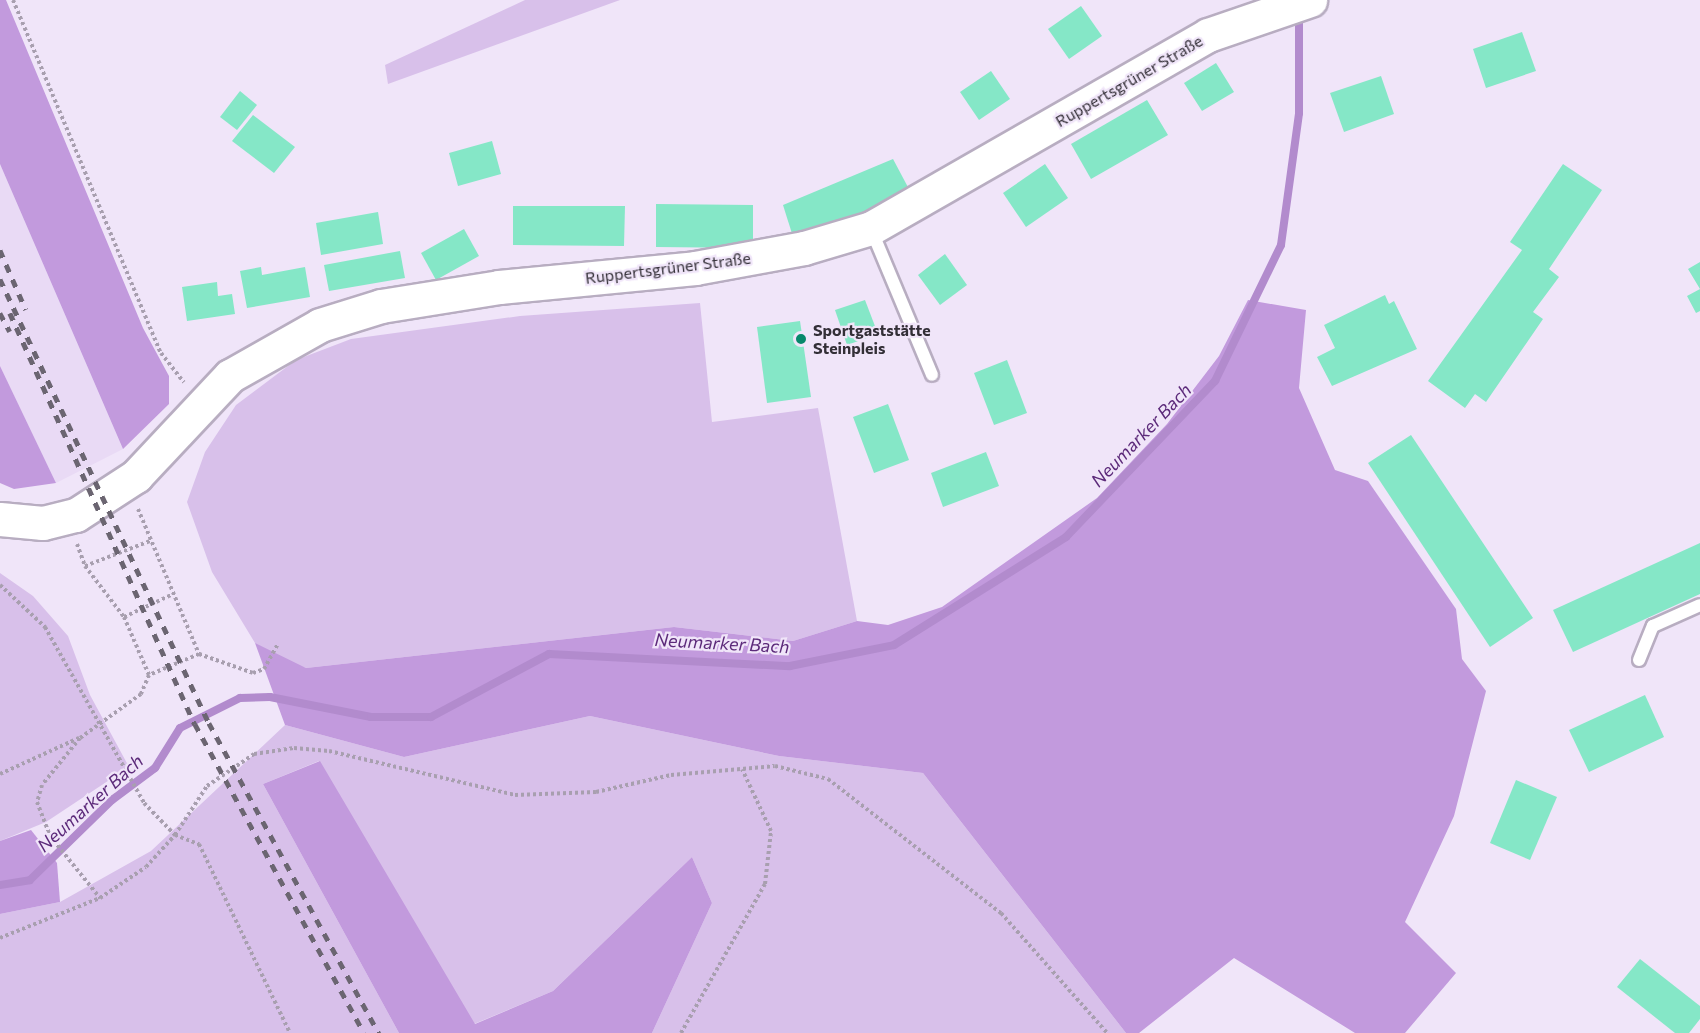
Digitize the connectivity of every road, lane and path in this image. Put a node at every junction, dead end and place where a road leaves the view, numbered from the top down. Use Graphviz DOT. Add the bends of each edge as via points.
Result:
graph roads {
  1 [pos="13,0"];
  2 [pos="1310,0"];
  3 [pos="871,228"];
  4 [pos="932,375"];
  5 [pos="202,403"];
  6 [pos="136,476"];
  7 [pos="72,517"];
  8 [pos="0,519"];
  9 [pos="150,541"];
  10 [pos="86,566"];
  11 [pos="0,585"];
  12 [pos="171,595"];
  13 [pos="1700,605"];
  14 [pos="124,617"];
  15 [pos="278,644"];
  16 [pos="199,654"];
  17 [pos="1639,660"];
  18 [pos="149,675"];
  19 [pos="101,724"];
  20 [pos="80,738"];
  21 [pos="742,769"];
  22 [pos="0,774"];
  23 [pos="175,835"];
  24 [pos="100,898"];
  25 [pos="0,938"];
  26 [pos="290,1033"];
  27 [pos="681,1033"];
  28 [pos="1107,1033"];
  1 -- 5 [label="path" via="161,353"];
  2 -- 3 [label="street, Ruppertsgrüner Straße" via="1274,9 1208,35"];
  3 -- 4 [label="lane"];
  3 -- 5 [label="street, Ruppertsgrüner Straße" via="804,248 695,268 499,287 381,306 274,347"];
  5 -- 6 [label="street, Ruppertsgrüner Straße"];
  6 -- 7 [label="street, Ruppertsgrüner Straße"];
  6 -- 9 [label="path" via="138,508"];
  7 -- 8 [label="street" via="14,524"];
  7 -- 10 [label="path"];
  9 -- 10 [label="path"];
  9 -- 12 [label="path"];
  10 -- 14 [label="path"];
  11 -- 19 [label="path" via="45,627 82,700"];
  12 -- 14 [label="path"];
  12 -- 16 [label="path"];
  13 -- 17 [label="lane" via="1653,626"];
  14 -- 18 [label="path"];
  15 -- 16 [label="path" via="264,669 253,673"];
  16 -- 18 [label="path"];
  18 -- 19 [label="path" via="141,694"];
  19 -- 20 [label="path"];
  19 -- 23 [label="path" via="144,803"];
  20 -- 22 [label="path"];
  20 -- 24 [label="path" via="42,785 37,802 50,836"];
  21 -- 23 [label="path" via="671,776 596,792 515,795 329,751 294,748 254,754 207,786"];
  21 -- 27 [label="path" via="771,831 765,884"];
  21 -- 28 [label="path" via="775,766 828,779 864,804 1001,913"];
  23 -- 24 [label="path" via="146,867"];
  23 -- 26 [label="path" via="199,844"];
  24 -- 25 [label="path"];
}
